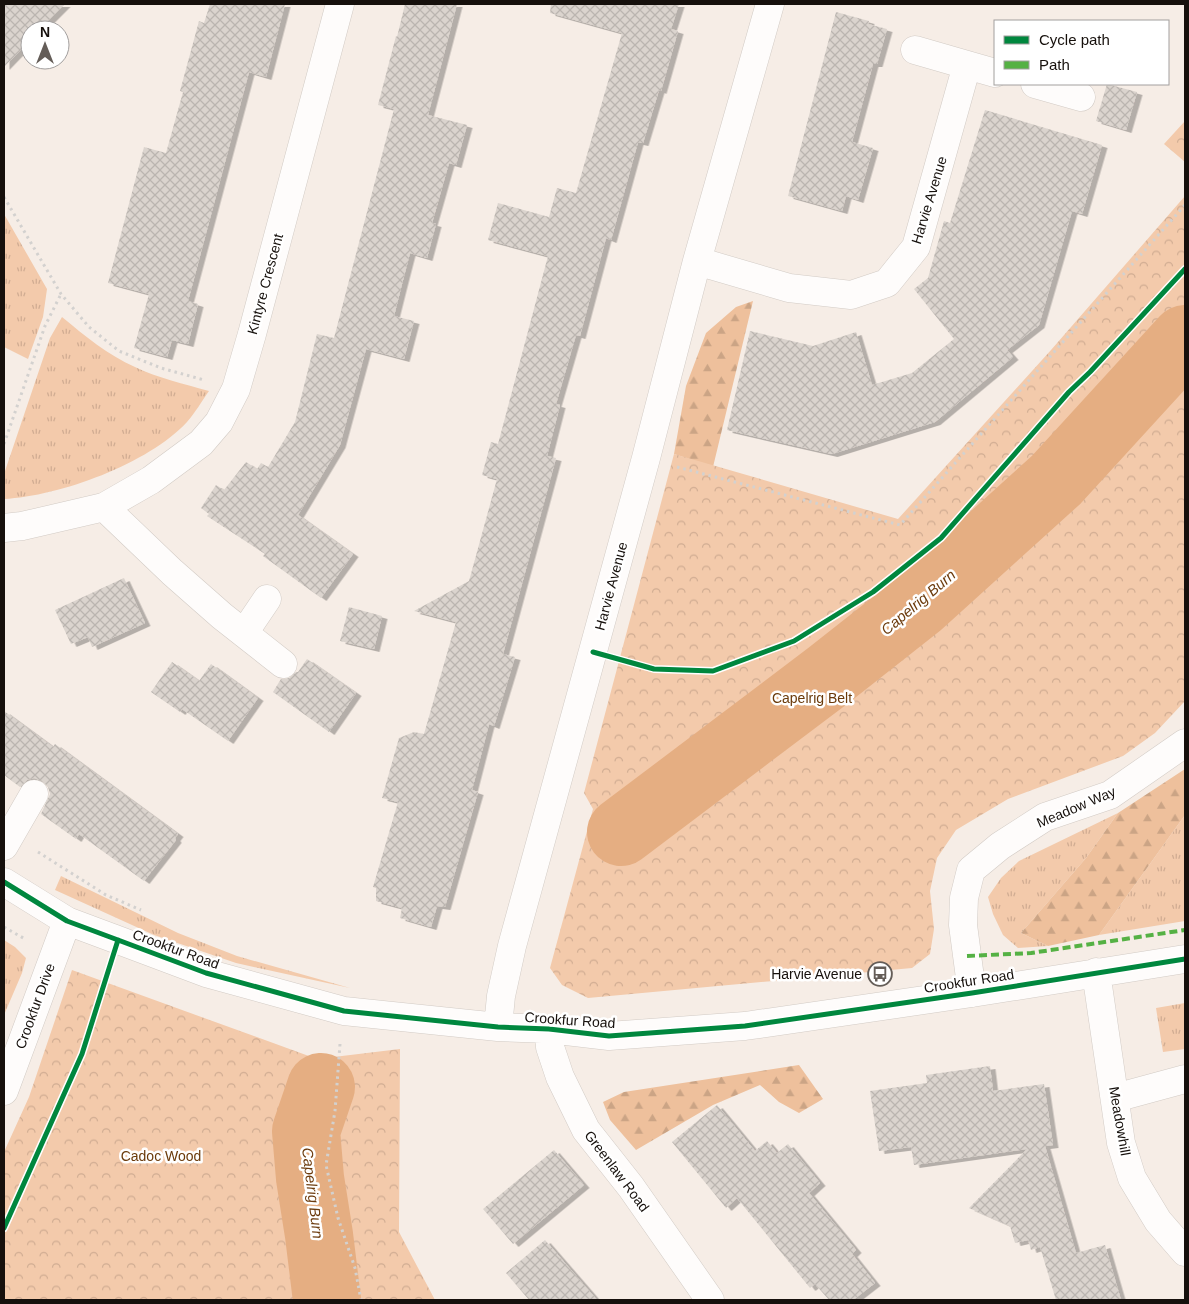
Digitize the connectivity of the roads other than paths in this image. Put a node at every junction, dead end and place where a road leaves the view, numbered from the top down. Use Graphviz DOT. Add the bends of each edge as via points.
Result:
graph roads {
  1 [pos="340,4"];
  2 [pos="770,4"];
  3 [pos="915,50"];
  4 [pos="967,65"];
  5 [pos="994,73"];
  6 [pos="1039,85"];
  7 [pos="1081,97"];
  8 [pos="697,261"];
  9 [pos="104,507"];
  10 [pos="4,528"];
  11 [pos="268,600"];
  12 [pos="244,633"];
  13 [pos="283,664"];
  14 [pos="1185,743"];
  15 [pos="34,794"];
  16 [pos="8,840"];
  17 [pos="4,882"];
  18 [pos="67,921"];
  19 [pos="1185,959"];
  20 [pos="1096,972"];
  21 [pos="972,993"];
  22 [pos="498,1027"];
  23 [pos="549,1029"];
  24 [pos="1185,1079"];
  25 [pos="4,1091"];
  26 [pos="1115,1098"];
  27 [pos="1185,1252"];
  28 [pos="710,1300"];
  1 -- 9 [label="street, Kintyre Crescent" via="236,389 219,422 201,443 151,480"];
  2 -- 8 [label="street, Harvie Avenue"];
  3 -- 4 [label="street"];
  4 -- 5 [label="street"];
  4 -- 8 [label="street, Harvie Avenue" via="916,247 887,283 851,295 789,288"];
  6 -- 7 [label="street"];
  8 -- 22 [label="street, Harvie Avenue" via="512,946"];
  9 -- 10 [label="street, Kintyre Crescent"];
  9 -- 12 [label="street" via="179,578"];
  11 -- 12 [label="street"];
  12 -- 13 [label="street"];
  14 -- 21 [label="street, Meadow Way" via="1110,795 1045,817 1000,846 971,870 964,898 963,925"];
  15 -- 16 [label="street"];
  17 -- 18 [label="street, Crookfur Road"];
  18 -- 22 [label="street, Crookfur Road" via="206,973 344,1011"];
  18 -- 25 [label="street, Crookfur Drive"];
  19 -- 20 [label="street, Crookfur Road"];
  20 -- 21 [label="street, Crookfur Road"];
  20 -- 26 [label="street, Meadowhill"];
  21 -- 23 [label="street, Crookfur Road" via="745,1026 609,1036"];
  22 -- 23 [label="street, Crookfur Road"];
  23 -- 28 [label="street, Greenlaw Road" via="550,1047 560,1077 586,1130 631,1187"];
  24 -- 26 [label="street"];
  26 -- 27 [label="street, Meadowhill" via="1122,1143 1132,1178 1158,1221"];
}
